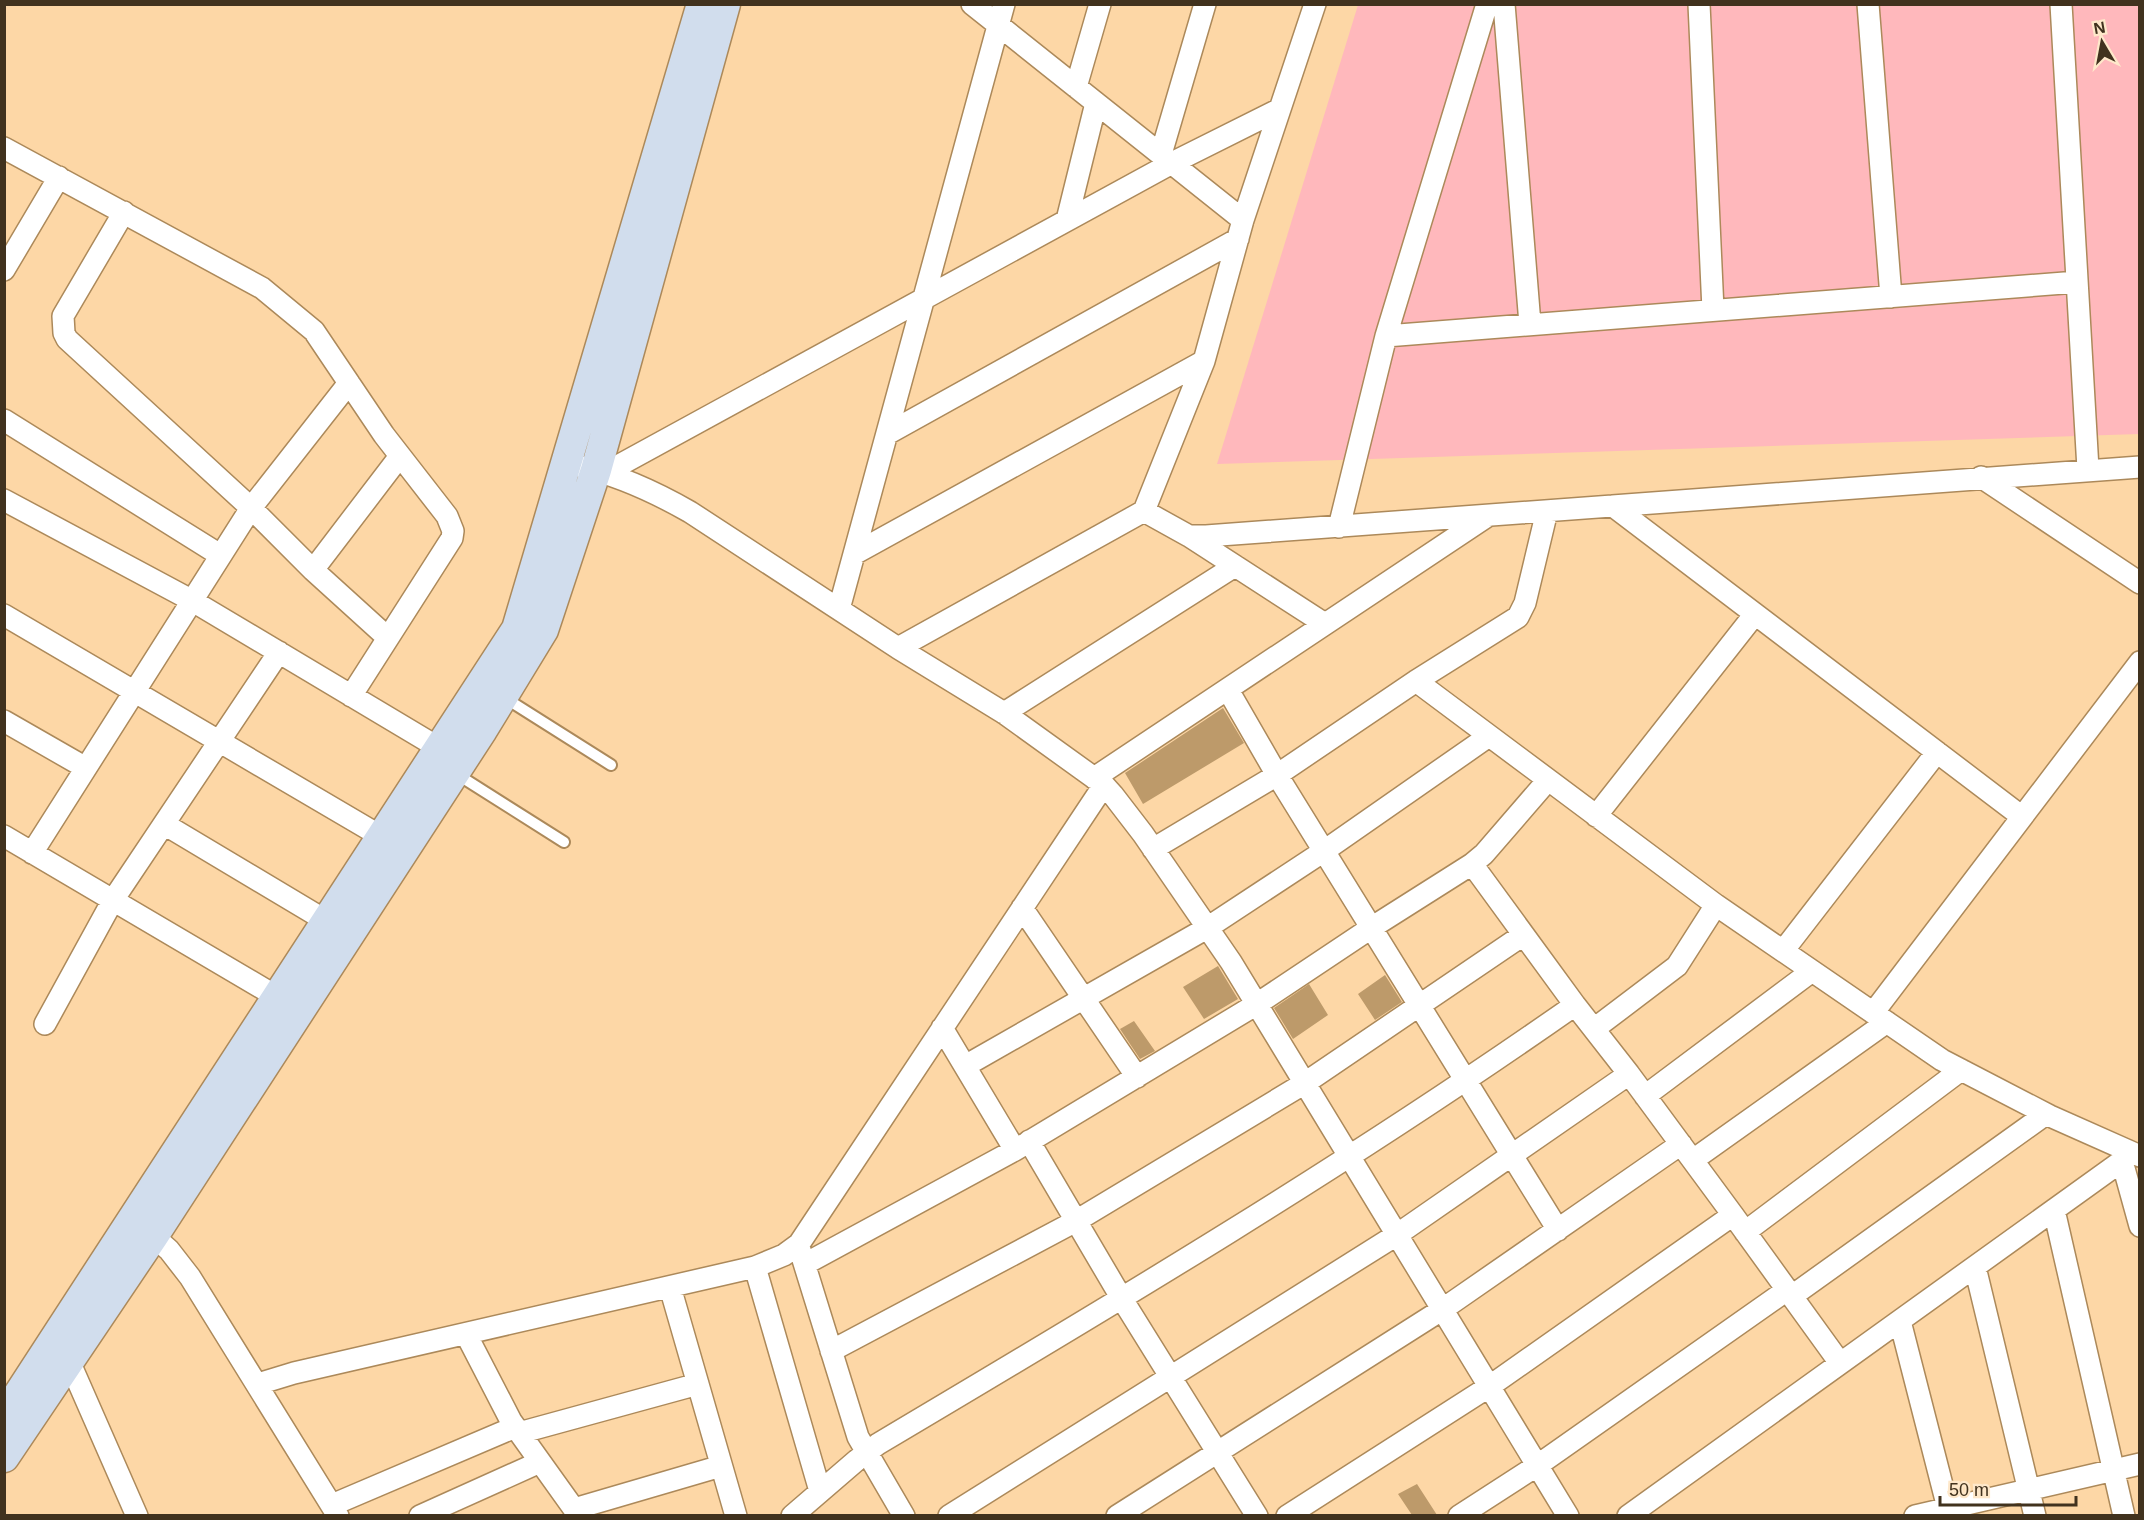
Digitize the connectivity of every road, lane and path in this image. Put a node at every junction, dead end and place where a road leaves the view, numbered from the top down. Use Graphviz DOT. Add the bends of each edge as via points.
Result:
graph roads {
  1 [pos="702,4"];
  2 [pos="724,4"];
  3 [pos="972,4"];
  4 [pos="1004,4"];
  5 [pos="1100,4"];
  6 [pos="1205,4"];
  7 [pos="1315,4"];
  8 [pos="1487,4"];
  9 [pos="1504,4"];
  10 [pos="1698,4"];
  11 [pos="1868,4"];
  12 [pos="2061,4"];
  13 [pos="999,26"];
  14 [pos="1076,87"];
  15 [pos="1096,103"];
  16 [pos="1280,109"];
  17 [pos="6,153"];
  18 [pos="1166,158"];
  19 [pos="59,177"];
  20 [pos="124,212"];
  21 [pos="1066,220"];
  22 [pos="1240,229"];
  23 [pos="4,270"];
  24 [pos="2077,282"];
  25 [pos="1891,297"];
  26 [pos="925,298"];
  27 [pos="1713,310"];
  28 [pos="1530,324"];
  29 [pos="1386,336"];
  30 [pos="1204,361"];
  31 [pos="349,383"];
  32 [pos="4,420"];
  33 [pos="887,434"];
  34 [pos="400,456"];
  35 [pos="567,464"];
  36 [pos="2139,467"];
  37 [pos="2088,469"];
  38 [pos="601,472"];
  39 [pos="1982,477"];
  40 [pos="4,500"];
  41 [pos="1613,506"];
  42 [pos="251,508"];
  43 [pos="1144,511"];
  44 [pos="1547,511"];
  45 [pos="1488,516"];
  46 [pos="1339,527"];
  47 [pos="1189,536"];
  48 [pos="854,554"];
  49 [pos="220,555"];
  50 [pos="1235,566"];
  51 [pos="313,570"];
  52 [pos="2139,583"];
  53 [pos="191,600"];
  54 [pos="839,609"];
  55 [pos="1755,614"];
  56 [pos="4,615"];
  57 [pos="1325,624"];
  58 [pos="388,638"];
  59 [pos="898,648"];
  60 [pos="279,652"];
  61 [pos="2139,663"];
  62 [pos="1416,681"];
  63 [pos="1228,690"];
  64 [pos="135,692"];
  65 [pos="351,696"];
  66 [pos="502,696"];
  67 [pos="1004,713"];
  68 [pos="4,721"];
  69 [pos="1489,736"];
  70 [pos="219,742"];
  71 [pos="1937,752"];
  72 [pos="446,760"];
  73 [pos="611,765"];
  74 [pos="86,768"];
  75 [pos="1277,775"];
  76 [pos="1548,780"];
  77 [pos="1099,781"];
  78 [pos="1596,816"];
  79 [pos="2021,816"];
  80 [pos="164,824"];
  81 [pos="4,836"];
  82 [pos="382,837"];
  83 [pos="564,842"];
  84 [pos="1153,849"];
  85 [pos="1324,851"];
  86 [pos="32,853"];
  87 [pos="1472,864"];
  88 [pos="113,900"];
  89 [pos="1716,905"];
  90 [pos="1022,908"];
  91 [pos="328,922"];
  92 [pos="1207,927"];
  93 [pos="1371,928"];
  94 [pos="1523,935"];
  95 [pos="1783,951"];
  96 [pos="1812,971"];
  97 [pos="279,998"];
  98 [pos="1084,999"];
  99 [pos="1257,1004"];
  100 [pos="1575,1005"];
  101 [pos="1420,1007"];
  102 [pos="1880,1017"];
  103 [pos="45,1024"];
  104 [pos="942,1028"];
  105 [pos="1594,1029"];
  106 [pos="965,1066"];
  107 [pos="1961,1070"];
  108 [pos="1629,1074"];
  109 [pos="1137,1077"];
  110 [pos="1466,1081"];
  111 [pos="1305,1083"];
  112 [pos="1645,1096"];
  113 [pos="2046,1114"];
  114 [pos="1022,1146"];
  115 [pos="1687,1152"];
  116 [pos="1350,1156"];
  117 [pos="1512,1156"];
  118 [pos="2131,1157"];
  119 [pos="2054,1210"];
  120 [pos="1076,1221"];
  121 [pos="1739,1223"];
  122 [pos="2139,1226"];
  123 [pos="143,1227"];
  124 [pos="1558,1230"];
  125 [pos="1398,1234"];
  126 [pos="802,1254"];
  127 [pos="755,1267"];
  128 [pos="1975,1267"];
  129 [pos="670,1287"];
  130 [pos="1790,1293"];
  131 [pos="1122,1299"];
  132 [pos="1443,1309"];
  133 [pos="1900,1321"];
  134 [pos="466,1334"];
  135 [pos="831,1351"];
  136 [pos="69,1360"];
  137 [pos="1840,1363"];
  138 [pos="1172,1377"];
  139 [pos="258,1384"];
  140 [pos="698,1384"];
  141 [pos="1490,1386"];
  142 [pos="4,1417"];
  143 [pos="517,1430"];
  144 [pos="1218,1451"];
  145 [pos="866,1453"];
  146 [pos="4,1457"];
  147 [pos="540,1462"];
  148 [pos="2139,1464"];
  149 [pos="1538,1465"];
  150 [pos="721,1466"];
  151 [pos="2113,1470"];
  152 [pos="2029,1490"];
  153 [pos="820,1491"];
  154 [pos="335,1510"];
  155 [pos="577,1512"];
  156 [pos="1949,1512"];
  157 [pos="137,1515"];
  158 [pos="420,1515"];
  159 [pos="735,1515"];
  160 [pos="792,1515"];
  161 [pos="904,1515"];
  162 [pos="949,1515"];
  163 [pos="1117,1515"];
  164 [pos="1257,1515"];
  165 [pos="1287,1515"];
  166 [pos="1459,1515"];
  167 [pos="1568,1515"];
  168 [pos="1628,1515"];
  169 [pos="1915,1515"];
  170 [pos="2035,1515"];
  171 [pos="2124,1515"];
  1 -- 35 [label="street"];
  2 -- 38 [label="street"];
  3 -- 13 [label="street"];
  4 -- 13 [label="street"];
  5 -- 14 [label="street"];
  6 -- 18 [label="street"];
  7 -- 16 [label="street"];
  8 -- 29 [label="street"];
  9 -- 28 [label="street"];
  10 -- 27 [label="street"];
  11 -- 25 [label="street"];
  12 -- 24 [label="street"];
  13 -- 14 [label="street"];
  13 -- 26 [label="street"];
  14 -- 15 [label="street"];
  15 -- 18 [label="street"];
  15 -- 21 [label="street"];
  16 -- 18 [label="street"];
  16 -- 22 [label="street"];
  17 -- 19 [label="street"];
  18 -- 21 [label="street"];
  18 -- 22 [label="street"];
  19 -- 20 [label="street"];
  19 -- 23 [label="street"];
  20 -- 31 [label="street" via="262,288 314,331"];
  20 -- 42 [label="street" via="63,316 64,333"];
  21 -- 26 [label="street"];
  22 -- 30 [label="street"];
  22 -- 33 [label="street"];
  24 -- 25 [label="street"];
  24 -- 37 [label="street"];
  25 -- 27 [label="street"];
  26 -- 33 [label="street"];
  26 -- 38 [label="street"];
  27 -- 28 [label="street"];
  28 -- 29 [label="street"];
  29 -- 46 [label="street"];
  30 -- 43 [label="street"];
  30 -- 48 [label="street"];
  31 -- 34 [label="street"];
  31 -- 42 [label="street"];
  32 -- 49 [label="street"];
  33 -- 48 [label="street"];
  34 -- 51 [label="street"];
  34 -- 58 [label="street" via="447,516 453,531"];
  35 -- 38 [label="street"];
  35 -- 72 [label="street" via="517,629"];
  36 -- 37 [label="street"];
  37 -- 39 [label="street"];
  38 -- 54 [label="street" via="623,478 690,512"];
  38 -- 66 [label="street" via="543,630"];
  39 -- 41 [label="street"];
  39 -- 52 [label="street"];
  40 -- 53 [label="street"];
  41 -- 44 [label="street"];
  41 -- 55 [label="street"];
  42 -- 49 [label="street"];
  42 -- 51 [label="street"];
  43 -- 47 [label="street"];
  43 -- 59 [label="street"];
  44 -- 45 [label="street"];
  44 -- 62 [label="street" via="1525,603 1518,617"];
  45 -- 46 [label="street"];
  45 -- 57 [label="street"];
  46 -- 47 [label="street"];
  47 -- 50 [label="street"];
  48 -- 54 [label="street"];
  49 -- 53 [label="street"];
  50 -- 57 [label="street"];
  50 -- 67 [label="street"];
  51 -- 58 [label="street"];
  53 -- 60 [label="street"];
  53 -- 64 [label="street"];
  54 -- 59 [label="street"];
  55 -- 71 [label="street"];
  55 -- 78 [label="street"];
  56 -- 64 [label="street"];
  57 -- 63 [label="street"];
  58 -- 65 [label="street"];
  59 -- 67 [label="street"];
  60 -- 65 [label="street"];
  60 -- 70 [label="street"];
  61 -- 79 [label="street"];
  62 -- 69 [label="street"];
  62 -- 75 [label="street"];
  63 -- 75 [label="street"];
  63 -- 77 [label="street"];
  64 -- 70 [label="street"];
  64 -- 74 [label="street"];
  65 -- 72 [label="street"];
  66 -- 72 [label="street"];
  66 -- 73 [label="lane"];
  67 -- 77 [label="street"];
  68 -- 74 [label="street"];
  69 -- 76 [label="street"];
  69 -- 85 [label="street"];
  70 -- 80 [label="street"];
  70 -- 82 [label="street"];
  71 -- 79 [label="street"];
  71 -- 95 [label="street"];
  72 -- 82 [label="street"];
  72 -- 83 [label="lane"];
  72 -- 123 [label="street"];
  74 -- 86 [label="street"];
  75 -- 84 [label="street"];
  75 -- 85 [label="street"];
  76 -- 78 [label="street"];
  76 -- 87 [label="street"];
  77 -- 84 [label="street"];
  77 -- 90 [label="street"];
  78 -- 89 [label="street"];
  79 -- 102 [label="street"];
  80 -- 88 [label="street"];
  80 -- 91 [label="street"];
  81 -- 86 [label="street"];
  82 -- 91 [label="street"];
  84 -- 92 [label="street"];
  85 -- 92 [label="street"];
  85 -- 93 [label="street"];
  86 -- 88 [label="street"];
  87 -- 93 [label="street"];
  87 -- 94 [label="street"];
  88 -- 97 [label="street"];
  88 -- 103 [label="street"];
  89 -- 95 [label="street"];
  89 -- 105 [label="street" via="1677,966"];
  90 -- 98 [label="street"];
  90 -- 104 [label="street"];
  91 -- 97 [label="street"];
  92 -- 98 [label="street"];
  92 -- 99 [label="street"];
  93 -- 99 [label="street"];
  93 -- 101 [label="street"];
  94 -- 100 [label="street"];
  94 -- 101 [label="street"];
  95 -- 96 [label="street"];
  96 -- 102 [label="street"];
  96 -- 112 [label="street"];
  97 -- 123 [label="street"];
  98 -- 106 [label="street"];
  98 -- 109 [label="street"];
  99 -- 109 [label="street"];
  99 -- 111 [label="street"];
  100 -- 105 [label="street"];
  100 -- 110 [label="street"];
  101 -- 110 [label="street"];
  101 -- 111 [label="street"];
  102 -- 107 [label="street"];
  102 -- 115 [label="street"];
  104 -- 106 [label="street"];
  104 -- 126 [label="street"];
  105 -- 108 [label="street"];
  106 -- 114 [label="street"];
  107 -- 113 [label="street"];
  107 -- 121 [label="street"];
  108 -- 112 [label="street"];
  108 -- 117 [label="street"];
  109 -- 114 [label="street"];
  110 -- 116 [label="street"];
  110 -- 117 [label="street"];
  111 -- 116 [label="street"];
  111 -- 120 [label="street"];
  112 -- 115 [label="street"];
  113 -- 118 [label="street"];
  113 -- 130 [label="street"];
  114 -- 120 [label="street"];
  114 -- 126 [label="street"];
  115 -- 121 [label="street"];
  115 -- 124 [label="street"];
  116 -- 125 [label="street"];
  116 -- 131 [label="street"];
  117 -- 124 [label="street"];
  117 -- 125 [label="street"];
  118 -- 119 [label="street"];
  118 -- 122 [label="street"];
  119 -- 128 [label="street"];
  119 -- 151 [label="street"];
  120 -- 131 [label="street"];
  120 -- 135 [label="street"];
  121 -- 130 [label="street"];
  121 -- 141 [label="street"];
  123 -- 136 [label="street"];
  123 -- 139 [label="street" via="181,1264"];
  123 -- 142 [label="street"];
  124 -- 132 [label="street"];
  125 -- 132 [label="street"];
  125 -- 138 [label="street"];
  126 -- 127 [label="street" via="784,1255"];
  126 -- 135 [label="street"];
  127 -- 129 [label="street"];
  127 -- 153 [label="street"];
  128 -- 133 [label="street"];
  128 -- 152 [label="street"];
  129 -- 134 [label="street"];
  129 -- 140 [label="street"];
  130 -- 137 [label="street"];
  130 -- 149 [label="street"];
  131 -- 138 [label="street"];
  131 -- 145 [label="street"];
  132 -- 141 [label="street"];
  132 -- 144 [label="street"];
  133 -- 137 [label="street"];
  133 -- 156 [label="street"];
  134 -- 139 [label="street"];
  134 -- 143 [label="street"];
  135 -- 145 [label="street" via="852,1423"];
  136 -- 146 [label="street"];
  136 -- 157 [label="street"];
  137 -- 168 [label="street"];
  138 -- 144 [label="street"];
  138 -- 162 [label="street"];
  139 -- 154 [label="street"];
  140 -- 143 [label="street"];
  140 -- 150 [label="street"];
  141 -- 149 [label="street"];
  141 -- 165 [label="street"];
  143 -- 147 [label="street"];
  143 -- 154 [label="street"];
  144 -- 163 [label="street"];
  144 -- 164 [label="street"];
  145 -- 153 [label="street"];
  145 -- 161 [label="street"];
  147 -- 155 [label="street"];
  147 -- 158 [label="street"];
  148 -- 151 [label="street"];
  149 -- 166 [label="street"];
  149 -- 167 [label="street"];
  150 -- 155 [label="street"];
  150 -- 159 [label="street"];
  151 -- 152 [label="street"];
  151 -- 171 [label="street"];
  152 -- 156 [label="street"];
  152 -- 170 [label="street"];
  153 -- 160 [label="street"];
  156 -- 169 [label="street"];
}
